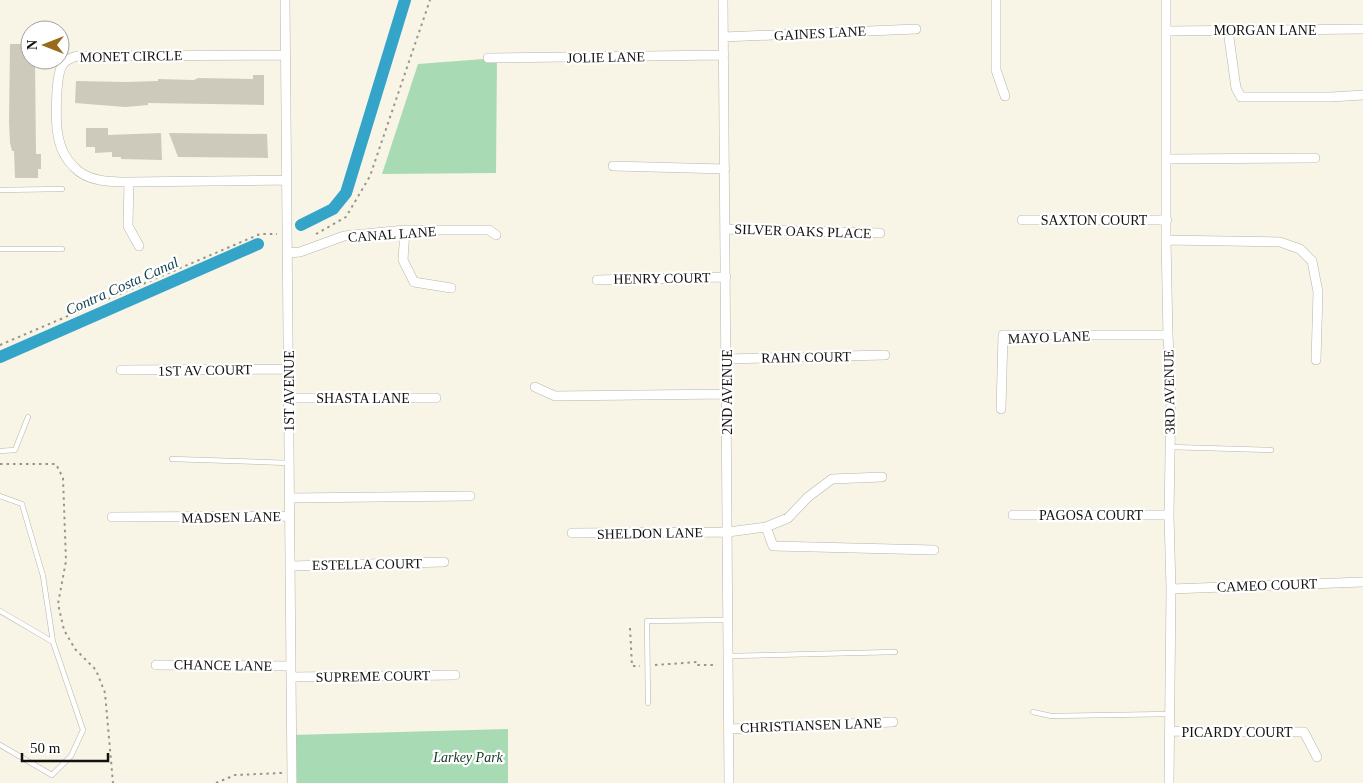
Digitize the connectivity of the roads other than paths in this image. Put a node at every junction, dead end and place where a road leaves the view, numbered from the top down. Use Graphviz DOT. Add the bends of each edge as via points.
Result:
graph roads {
  1 [pos="285,0"];
  2 [pos="723,0"];
  3 [pos="996,0"];
  4 [pos="1166,0"];
  5 [pos="916,29"];
  6 [pos="1363,29"];
  7 [pos="1228,30"];
  8 [pos="1166,31"];
  9 [pos="723,38"];
  10 [pos="285,55"];
  11 [pos="724,55"];
  12 [pos="488,58"];
  13 [pos="1363,95"];
  14 [pos="1005,96"];
  15 [pos="1315,158"];
  16 [pos="1168,160"];
  17 [pos="613,166"];
  18 [pos="725,169"];
  19 [pos="286,180"];
  20 [pos="129,182"];
  21 [pos="62,189"];
  22 [pos="0,190"];
  23 [pos="1022,220"];
  24 [pos="1167,220"];
  25 [pos="726,229"];
  26 [pos="405,230"];
  27 [pos="880,234"];
  28 [pos="496,235"];
  29 [pos="1166,240"];
  30 [pos="139,246"];
  31 [pos="0,249"];
  32 [pos="62,249"];
  33 [pos="288,253"];
  34 [pos="726,277"];
  35 [pos="597,280"];
  36 [pos="451,288"];
  37 [pos="1168,335"];
  38 [pos="885,355"];
  39 [pos="727,358"];
  40 [pos="1316,360"];
  41 [pos="289,369"];
  42 [pos="121,370"];
  43 [pos="536,387"];
  44 [pos="727,394"];
  45 [pos="289,398"];
  46 [pos="436,398"];
  47 [pos="1001,409"];
  48 [pos="28,417"];
  49 [pos="1170,447"];
  50 [pos="1271,450"];
  51 [pos="0,451"];
  52 [pos="172,459"];
  53 [pos="289,463"];
  54 [pos="882,477"];
  55 [pos="0,496"];
  56 [pos="470,496"];
  57 [pos="289,498"];
  58 [pos="1013,514"];
  59 [pos="1169,514"];
  60 [pos="289,516"];
  61 [pos="112,517"];
  62 [pos="766,527"];
  63 [pos="728,532"];
  64 [pos="572,533"];
  65 [pos="934,550"];
  66 [pos="444,562"];
  67 [pos="290,566"];
  68 [pos="1363,582"];
  69 [pos="1171,589"];
  70 [pos="0,611"];
  71 [pos="728,620"];
  72 [pos="53,642"];
  73 [pos="895,652"];
  74 [pos="727,656"];
  75 [pos="156,665"];
  76 [pos="291,666"];
  77 [pos="456,675"];
  78 [pos="290,677"];
  79 [pos="648,703"];
  80 [pos="1033,712"];
  81 [pos="1171,714"];
  82 [pos="893,722"];
  83 [pos="728,729"];
  84 [pos="1171,732"];
  85 [pos="0,745"];
  86 [pos="1317,758"];
  87 [pos="292,783"];
  88 [pos="729,783"];
  89 [pos="1170,783"];
  1 -- 10 [label="street, 1ST AVENUE"];
  2 -- 9 [label="street, 2ND AVENUE"];
  3 -- 14 [label="street" via="996,70"];
  4 -- 8 [label="street, 3RD AVENUE"];
  5 -- 9 [label="street, GAINES LANE"];
  6 -- 7 [label="street, MORGAN LANE"];
  7 -- 8 [label="street, MORGAN LANE"];
  7 -- 13 [label="street" via="1236,88 1241,96 1331,98"];
  8 -- 16 [label="street, 3RD AVENUE"];
  9 -- 11 [label="street, 2ND AVENUE"];
  10 -- 19 [label="street, 1ST AVENUE"];
  10 -- 20 [label="street, MONET CIRCLE" via="69,58 62,65 58,79 58,140 64,154 75,168 90,177 106,182"];
  11 -- 12 [label="street, JOLIE LANE"];
  11 -- 18 [label="street, 2ND AVENUE"];
  15 -- 16 [label="street"];
  16 -- 24 [label="street, 3RD AVENUE"];
  17 -- 18 [label="street"];
  18 -- 25 [label="street, 2ND AVENUE"];
  19 -- 20 [label="street, MONET CIRCLE"];
  19 -- 33 [label="street, 1ST AVENUE"];
  20 -- 30 [label="street" via="128,226"];
  21 -- 22 [label="lane"];
  23 -- 24 [label="street, SAXTON COURT"];
  24 -- 29 [label="street, 3RD AVENUE"];
  25 -- 27 [label="street, SILVER OAKS PLACE"];
  25 -- 34 [label="street, 2ND AVENUE"];
  26 -- 28 [label="street, CANAL LANE" via="489,230"];
  26 -- 33 [label="street, CANAL LANE" via="344,236 300,252"];
  26 -- 36 [label="street" via="403,260 414,282"];
  29 -- 37 [label="street, 3RD AVENUE"];
  29 -- 40 [label="street" via="1280,242 1300,249 1312,261 1318,292"];
  31 -- 32 [label="lane"];
  33 -- 41 [label="street, 1ST AVENUE"];
  34 -- 35 [label="street, HENRY COURT"];
  34 -- 39 [label="street, 2ND AVENUE"];
  37 -- 47 [label="street, MAYO LANE" via="1003,335"];
  37 -- 49 [label="street, 3RD AVENUE"];
  38 -- 39 [label="street, RAHN COURT"];
  39 -- 44 [label="street, 2ND AVENUE"];
  41 -- 42 [label="street, 1ST AV COURT"];
  41 -- 45 [label="street, 1ST AVENUE"];
  43 -- 44 [label="street" via="556,396"];
  44 -- 63 [label="street, 2ND AVENUE"];
  45 -- 46 [label="street, SHASTA LANE"];
  45 -- 53 [label="street, 1ST AVENUE"];
  48 -- 51 [label="lane" via="15,450"];
  49 -- 50 [label="lane"];
  49 -- 59 [label="street, 3RD AVENUE"];
  52 -- 53 [label="lane"];
  53 -- 57 [label="street, 1ST AVENUE"];
  54 -- 62 [label="street, SHELDON LANE" via="832,479 788,518"];
  55 -- 72 [label="lane" via="22,504 43,576"];
  56 -- 57 [label="street"];
  57 -- 60 [label="street, 1ST AVENUE"];
  58 -- 59 [label="street, PAGOSA COURT"];
  59 -- 69 [label="street, 3RD AVENUE"];
  60 -- 61 [label="street, MADSEN LANE"];
  60 -- 67 [label="street, 1ST AVENUE"];
  62 -- 63 [label="street, SHELDON LANE"];
  62 -- 65 [label="street" via="773,546"];
  63 -- 64 [label="street, SHELDON LANE"];
  63 -- 71 [label="street, 2ND AVENUE"];
  66 -- 67 [label="street, ESTELLA COURT"];
  67 -- 76 [label="street, 1ST AVENUE"];
  68 -- 69 [label="street, CAMEO COURT"];
  69 -- 81 [label="street, 3RD AVENUE"];
  70 -- 72 [label="lane"];
  71 -- 74 [label="street, 2ND AVENUE"];
  71 -- 79 [label="lane" via="647,621"];
  72 -- 85 [label="lane" via="83,730 71,756 52,775"];
  73 -- 74 [label="lane"];
  74 -- 83 [label="street, 2ND AVENUE"];
  75 -- 76 [label="street, CHANCE LANE"];
  76 -- 78 [label="street, 1ST AVENUE"];
  77 -- 78 [label="street, SUPREME COURT"];
  78 -- 87 [label="street, 1ST AVENUE"];
  80 -- 81 [label="lane" via="1051,716"];
  81 -- 84 [label="street, 3RD AVENUE"];
  82 -- 83 [label="street, CHRISTIANSEN LANE"];
  83 -- 88 [label="street, 2ND AVENUE"];
  84 -- 86 [label="street, PICARDY COURT" via="1304,732"];
  84 -- 89 [label="street, 3RD AVENUE"];
}
